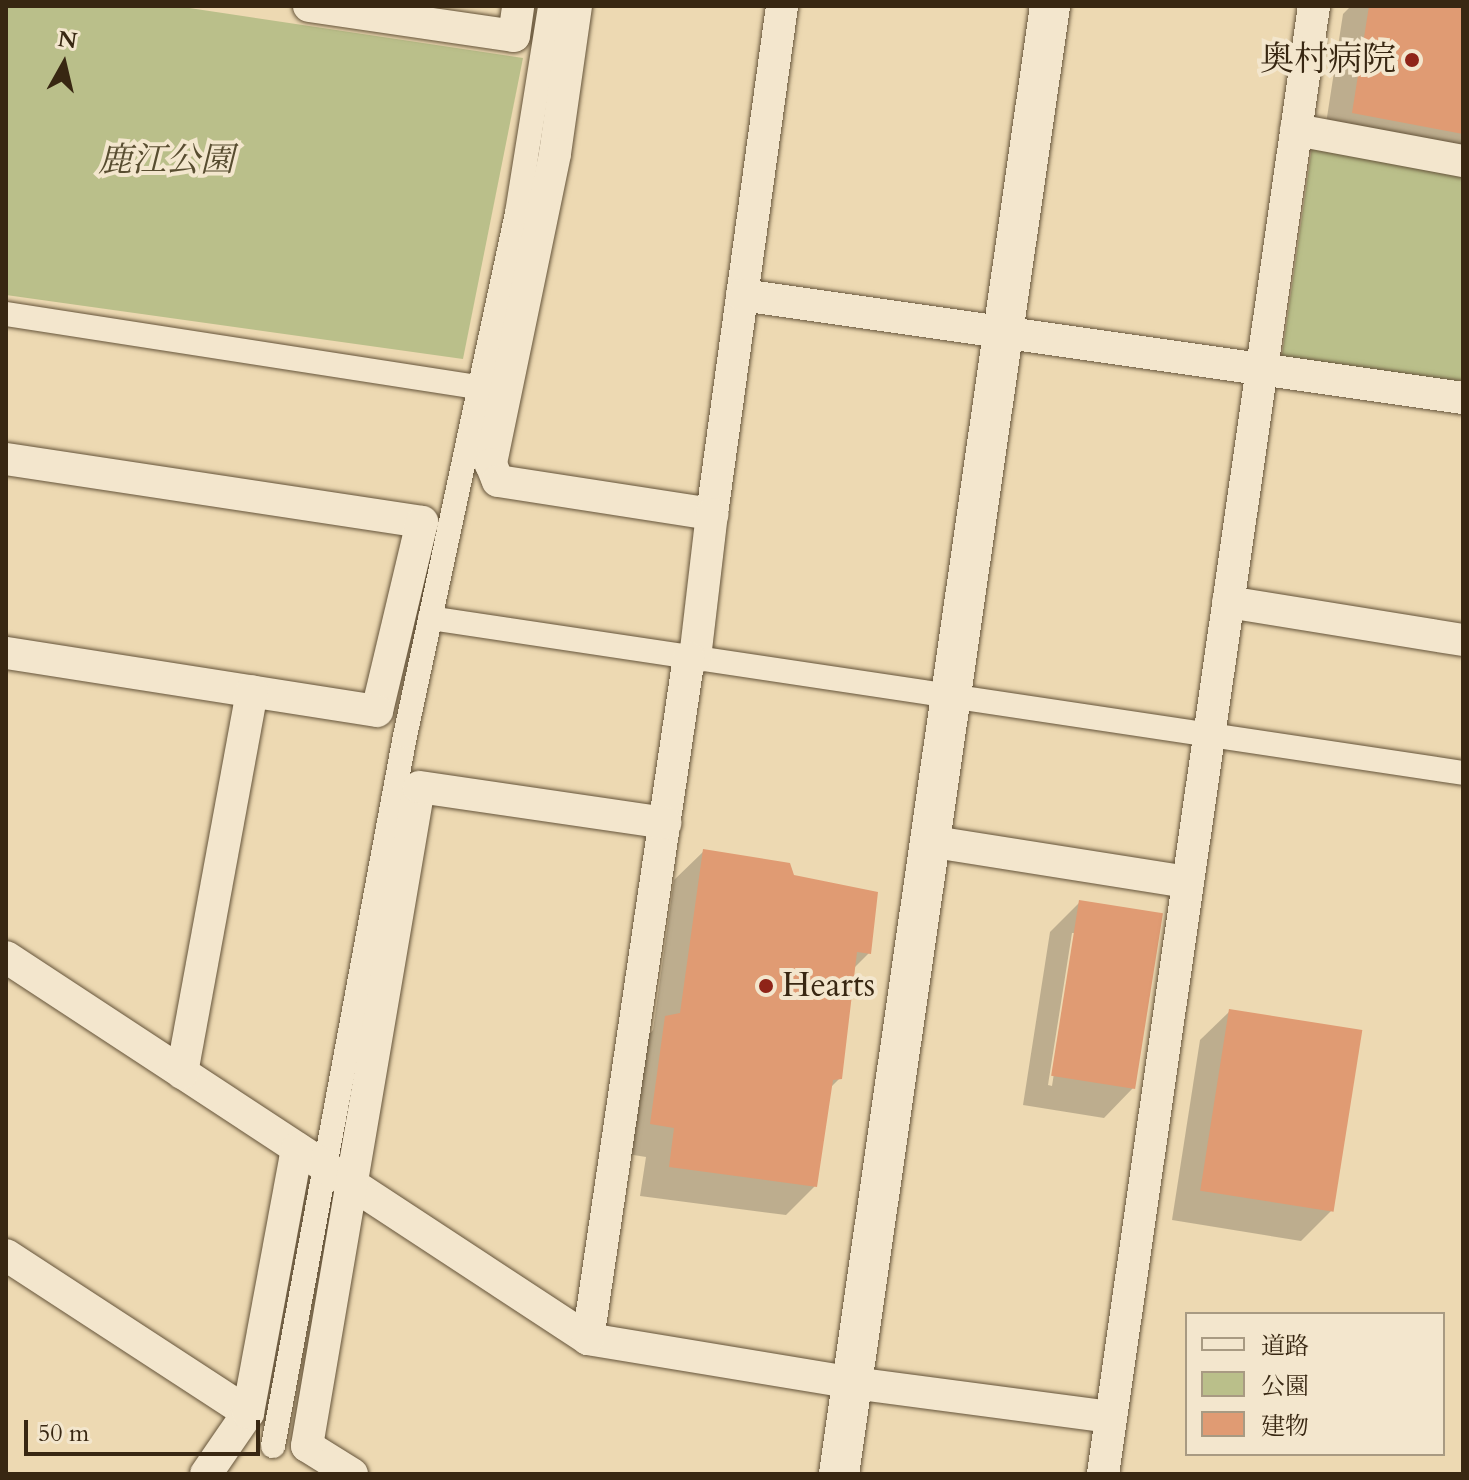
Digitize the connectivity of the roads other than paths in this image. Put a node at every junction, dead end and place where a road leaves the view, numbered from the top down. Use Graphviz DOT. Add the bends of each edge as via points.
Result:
graph roads {
  1 [pos="309,6"];
  2 [pos="518,6"];
  3 [pos="550,6"];
  4 [pos="576,6"];
  5 [pos="782,6"];
  6 [pos="1050,6"];
  7 [pos="1314,6"];
  8 [pos="1296,130"];
  9 [pos="1463,161"];
  10 [pos="742,295"];
  11 [pos="6,314"];
  12 [pos="1001,329"];
  13 [pos="1262,367"];
  14 [pos="480,387"];
  15 [pos="1463,398"];
  16 [pos="6,459"];
  17 [pos="712,514"];
  18 [pos="1228,602"];
  19 [pos="430,618"];
  20 [pos="1463,640"];
  21 [pos="6,653"];
  22 [pos="692,658"];
  23 [pos="252,691"];
  24 [pos="948,697"];
  25 [pos="1209,735"];
  26 [pos="1463,773"];
  27 [pos="665,823"];
  28 [pos="928,841"];
  29 [pos="1188,882"];
  30 [pos="6,957"];
  31 [pos="182,1073"];
  32 [pos="309,1156"];
  33 [pos="351,1183"];
  34 [pos="6,1255"];
  35 [pos="588,1339"];
  36 [pos="853,1383"];
  37 [pos="248,1413"];
  38 [pos="1111,1417"];
  39 [pos="273,1446"];
  40 [pos="206,1474"];
  41 [pos="352,1474"];
  42 [pos="839,1474"];
  43 [pos="1103,1474"];
  1 -- 2 [label="street" via="514,36"];
  3 -- 14 [label="street" via="517,213"];
  4 -- 17 [label="street" via="555,154 491,464 498,481"];
  5 -- 10 [label="street"];
  6 -- 12 [label="street"];
  7 -- 8 [label="street"];
  8 -- 9 [label="street"];
  8 -- 13 [label="street"];
  10 -- 12 [label="street"];
  10 -- 17 [label="street"];
  11 -- 14 [label="street"];
  12 -- 13 [label="street"];
  12 -- 24 [label="street"];
  13 -- 15 [label="street"];
  13 -- 18 [label="street"];
  14 -- 19 [label="street"];
  16 -- 23 [label="street" via="422,522 377,711"];
  17 -- 22 [label="street"];
  18 -- 20 [label="street"];
  18 -- 25 [label="street"];
  19 -- 22 [label="street"];
  19 -- 32 [label="street"];
  21 -- 23 [label="street"];
  22 -- 24 [label="street"];
  22 -- 27 [label="street"];
  23 -- 31 [label="street"];
  24 -- 25 [label="street"];
  24 -- 28 [label="street"];
  25 -- 26 [label="street"];
  25 -- 29 [label="street"];
  27 -- 33 [label="street" via="419,787"];
  27 -- 35 [label="street"];
  28 -- 29 [label="street"];
  28 -- 36 [label="street"];
  29 -- 38 [label="street"];
  30 -- 31 [label="street"];
  31 -- 32 [label="street"];
  32 -- 33 [label="street"];
  32 -- 37 [label="street"];
  32 -- 39 [label="street"];
  33 -- 35 [label="street"];
  33 -- 41 [label="street" via="307,1446"];
  34 -- 37 [label="street"];
  35 -- 36 [label="street"];
  36 -- 38 [label="street"];
  36 -- 42 [label="street"];
  37 -- 40 [label="street"];
  38 -- 43 [label="street"];
}
